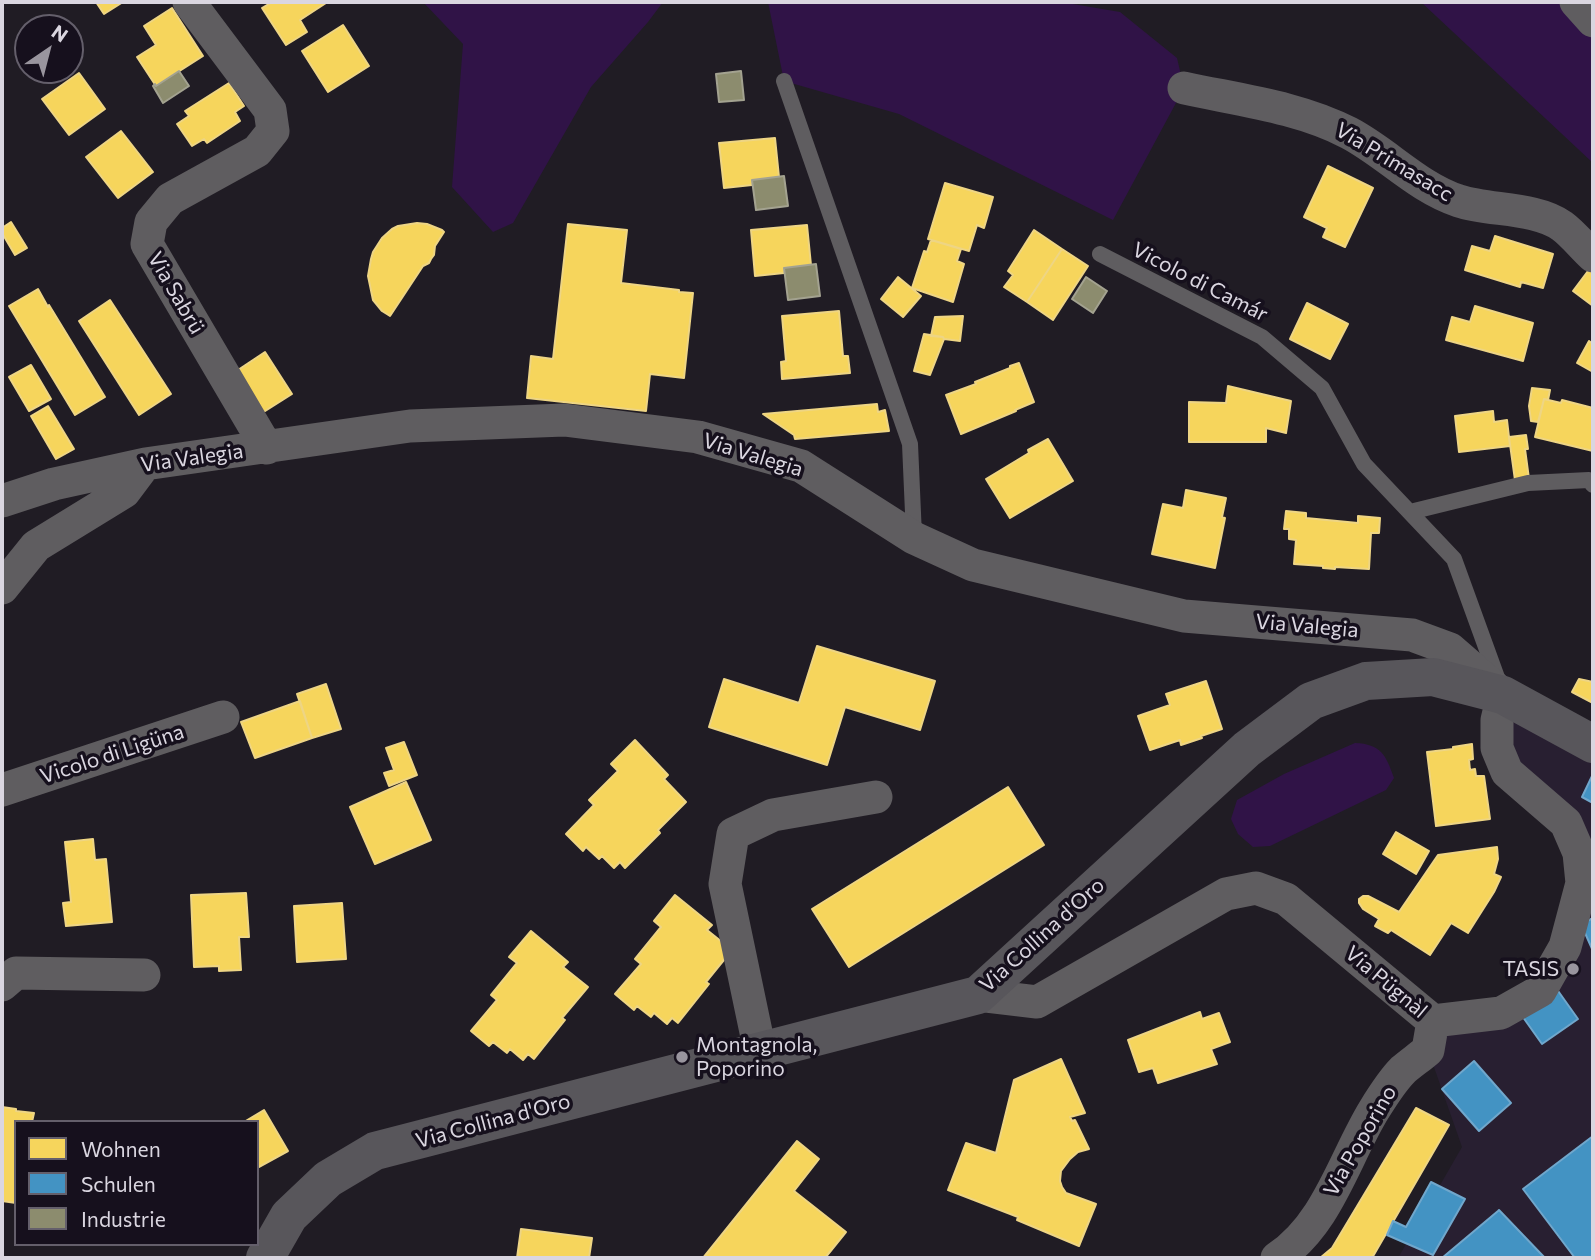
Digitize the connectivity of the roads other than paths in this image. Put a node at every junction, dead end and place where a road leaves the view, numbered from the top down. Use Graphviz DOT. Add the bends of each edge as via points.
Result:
graph roads {
  1 [pos="189,2"];
  2 [pos="1576,2"];
  3 [pos="1593,21"];
  4 [pos="784,81"];
  5 [pos="1184,88"];
  6 [pos="1100,254"];
  7 [pos="1593,256"];
  8 [pos="267,448"];
  9 [pos="145,464"];
  10 [pos="1593,485"];
  11 [pos="2,501"];
  12 [pos="1410,512"];
  13 [pos="914,538"];
  14 [pos="2,587"];
  15 [pos="1503,695"];
  16 [pos="223,717"];
  17 [pos="1593,744"];
  18 [pos="2,790"];
  19 [pos="876,797"];
  20 [pos="144,975"];
  21 [pos="2,985"];
  22 [pos="978,995"];
  23 [pos="1433,1021"];
  24 [pos="760,1051"];
  25 [pos="265,1258"];
  26 [pos="1278,1258"];
  1 -- 8 [label="street, Via Sabrü" via="270,110 272,131 257,151 170,199 151,222 147,243"];
  2 -- 3 [label="street"];
  4 -- 13 [label="lane" via="910,444"];
  5 -- 7 [label="street, Via Primasacc" via="1324,121 1430,188 1460,201 1545,217 1563,226"];
  6 -- 12 [label="lane, Vicolo di Camár" via="1262,337 1322,388 1364,464"];
  8 -- 9 [label="street, Via Valegia"];
  8 -- 13 [label="street, Via Valegia" via="410,426 564,420 698,438 801,466"];
  9 -- 11 [label="street, Via Valegia"];
  9 -- 14 [label="street" via="124,492 36,546"];
  10 -- 12 [label="lane" via="1589,480 1528,483"];
  12 -- 15 [label="lane, Vicolo di Camár" via="1454,559"];
  13 -- 15 [label="street, Via Valegia" via="974,565 1184,616 1412,635 1450,649"];
  15 -- 17 [label="street, Via Collina d'Oro"];
  15 -- 22 [label="street, Via Collina d'Oro" via="1433,677 1366,681 1311,701 1247,749"];
  15 -- 23 [label="street, Via Pügnàl" via="1497,748 1507,772 1566,823 1579,852 1582,883 1564,947 1540,991 1501,1013"];
  16 -- 18 [label="street, Vicolo di Ligüna"];
  19 -- 24 [label="street" via="773,815 733,834 725,884"];
  20 -- 21 [label="street" via="16,973"];
  22 -- 23 [label="street, Via Pügnàl" via="1037,1002 1226,894 1256,888 1286,899"];
  22 -- 24 [label="street, Via Collina d'Oro"];
  23 -- 26 [label="street, Via Poporino" via="1428,1050 1401,1072 1374,1110 1317,1216"];
  24 -- 25 [label="street, Via Collina d'Oro" via="375,1151 328,1179 289,1216"];
}
